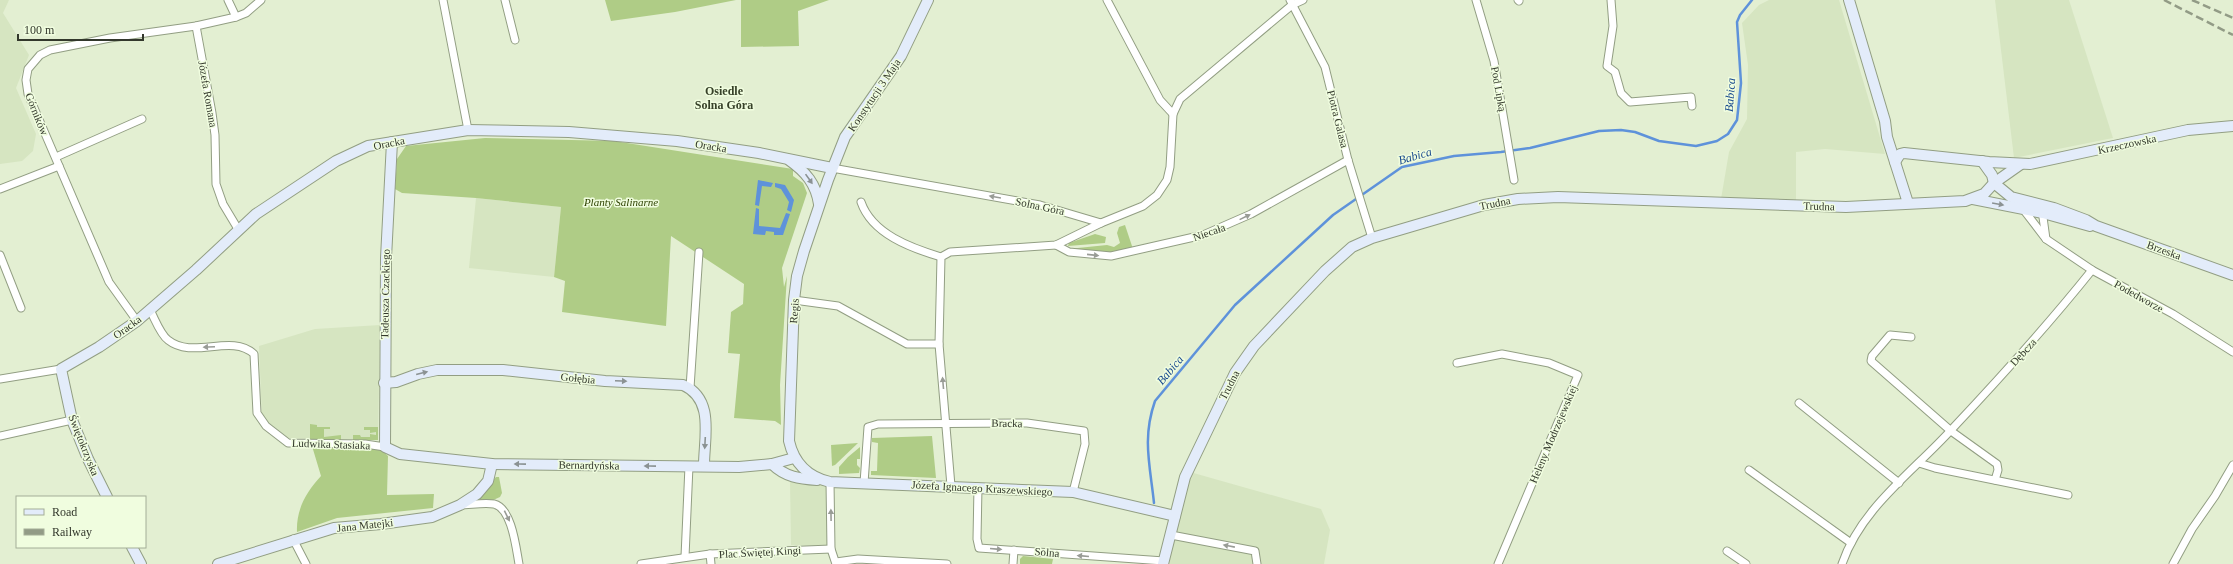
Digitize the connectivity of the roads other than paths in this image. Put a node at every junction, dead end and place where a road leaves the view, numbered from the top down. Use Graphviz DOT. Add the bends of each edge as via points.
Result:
graph roads {
  1 [pos="228,0"];
  2 [pos="261,0"];
  3 [pos="443,0"];
  4 [pos="505,0"];
  5 [pos="928,0"];
  6 [pos="1107,0"];
  7 [pos="1303,0"];
  8 [pos="1476,0"];
  9 [pos="1610,0"];
  10 [pos="1849,0"];
  11 [pos="1291,3"];
  12 [pos="236,17"];
  13 [pos="196,26"];
  14 [pos="514,40"];
  15 [pos="1692,106"];
  16 [pos="1173,114"];
  17 [pos="142,119"];
  18 [pos="1885,121"];
  19 [pos="2233,126"];
  20 [pos="468,130"];
  21 [pos="392,142"];
  22 [pos="1904,152"];
  23 [pos="56,157"];
  24 [pos="788,158"];
  25 [pos="1348,160"];
  26 [pos="1982,161"];
  27 [pos="1895,162"];
  28 [pos="2021,164"];
  29 [pos="59,166"];
  30 [pos="832,168"];
  31 [pos="1514,180"];
  32 [pos="1994,183"];
  33 [pos="0,189"];
  34 [pos="1973,199"];
  35 [pos="861,202"];
  36 [pos="1908,203"];
  37 [pos="819,206"];
  38 [pos="2023,208"];
  39 [pos="2042,208"];
  40 [pos="1100,223"];
  41 [pos="238,229"];
  42 [pos="1372,238"];
  43 [pos="2046,240"];
  44 [pos="1056,245"];
  45 [pos="699,252"];
  46 [pos="0,255"];
  47 [pos="941,257"];
  48 [pos="2092,270"];
  49 [pos="2233,275"];
  50 [pos="794,300"];
  51 [pos="22,308"];
  52 [pos="150,310"];
  53 [pos="137,321"];
  54 [pos="1911,337"];
  55 [pos="939,344"];
  56 [pos="2233,352"];
  57 [pos="1458,363"];
  58 [pos="61,369"];
  59 [pos="0,379"];
  60 [pos="384,383"];
  61 [pos="690,388"];
  62 [pos="1799,403"];
  63 [pos="72,420"];
  64 [pos="946,422"];
  65 [pos="1951,431"];
  66 [pos="0,436"];
  67 [pos="385,447"];
  68 [pos="794,458"];
  69 [pos="1919,463"];
  70 [pos="492,464"];
  71 [pos="772,464"];
  72 [pos="704,465"];
  73 [pos="2233,465"];
  74 [pos="689,466"];
  75 [pos="1749,470"];
  76 [pos="1995,480"];
  77 [pos="827,481"];
  78 [pos="864,483"];
  79 [pos="1898,483"];
  80 [pos="951,486"];
  81 [pos="978,487"];
  82 [pos="1073,492"];
  83 [pos="2068,495"];
  84 [pos="106,496"];
  85 [pos="460,505"];
  86 [pos="1175,516"];
  87 [pos="1171,535"];
  88 [pos="293,539"];
  89 [pos="1851,543"];
  90 [pos="133,548"];
  91 [pos="831,549"];
  92 [pos="1014,550"];
  93 [pos="1727,551"];
  94 [pos="710,554"];
  95 [pos="685,557"];
  96 [pos="1163,562"];
  97 [pos="836,563"];
  98 [pos="141,564"];
  99 [pos="218,564"];
  100 [pos="306,564"];
  101 [pos="520,564"];
  102 [pos="641,564"];
  103 [pos="711,564"];
  104 [pos="947,564"];
  105 [pos="1013,564"];
  106 [pos="1257,564"];
  107 [pos="1498,564"];
  108 [pos="1746,564"];
  109 [pos="1842,564"];
  110 [pos="2173,564"];
  1 -- 12 [label="street"];
  2 -- 12 [label="street" via="246,13"];
  3 -- 20 [label="street"];
  4 -- 14 [label="street"];
  5 -- 30 [label="street, Konstytucji 3 Maja" via="901,56 848,133"];
  6 -- 16 [label="street" via="1160,100"];
  7 -- 11 [label="street"];
  8 -- 31 [label="street, Pod Lipką" via="1494,61"];
  9 -- 15 [label="street" via="1613,26 1607,66 1615,72 1621,93 1630,102 1691,97"];
  10 -- 18 [label="street"];
  11 -- 16 [label="street" via="1180,99"];
  11 -- 25 [label="street, Piotra Galasa" via="1325,67"];
  12 -- 13 [label="street"];
  13 -- 23 [label="street, Górników" via="110,38 50,50 40,55 28,69 28,94"];
  13 -- 41 [label="street, Józefa Romana" via="212,113 216,184 223,204"];
  16 -- 40 [label="street" via="1170,167 1161,191 1143,206"];
  17 -- 23 [label="street"];
  18 -- 22 [label="street" via="1895,145"];
  18 -- 27 [label="street"];
  19 -- 28 [label="street, Krzeczowska" via="2188,130"];
  20 -- 21 [label="street, Oracka"];
  20 -- 24 [label="street, Oracka" via="569,132 677,141"];
  21 -- 41 [label="street, Oracka" via="368,146 336,161 256,214"];
  21 -- 60 [label="street, Tadeusza Czackiego" via="386,250"];
  22 -- 26 [label="street, Krzeczowska"];
  22 -- 27 [label="street"];
  23 -- 29 [label="street, Górników"];
  24 -- 30 [label="street, Oracka"];
  24 -- 37 [label="street, one-way" via="803,170 812,182"];
  25 -- 42 [label="street, Piotra Galasa"];
  44 -- 25 [label="street, Niecała, one-way" via="1069,252 1111,256 1203,235 1251,214"];
  26 -- 28 [label="street, Krzeczowska"];
  26 -- 32 [label="street" via="1992,175"];
  27 -- 36 [label="street"];
  28 -- 32 [label="street, Krzeczowska"];
  29 -- 33 [label="street"];
  29 -- 53 [label="street, Górników" via="109,282"];
  30 -- 37 [label="street, Regis"];
  40 -- 30 [label="street, Solna Góra, one-way" via="1040,205"];
  32 -- 34 [label="street, Krzeczowska" via="1984,194"];
  32 -- 39 [label="street, Brzeska" via="2011,197"];
  34 -- 36 [label="street, Trudna"];
  34 -- 38 [label="street, Brzeska, one-way"];
  35 -- 47 [label="street" via="865,215 884,232 910,246"];
  36 -- 42 [label="street, Trudna" via="1846,207 1558,197 1518,199 1477,206"];
  37 -- 50 [label="street, Regis" via="800,264"];
  38 -- 39 [label="street, Brzeska"];
  38 -- 43 [label="street, Podedworze"];
  39 -- 43 [label="street"];
  39 -- 49 [label="street, Brzeska" via="2086,220 2096,226"];
  40 -- 44 [label="street, Niecała"];
  41 -- 52 [label="street, Oracka"];
  42 -- 86 [label="street, Trudna" via="1352,247 1325,271 1241,363 1192,460"];
  43 -- 48 [label="street, Podedworze"];
  44 -- 47 [label="street, Niecała" via="950,252"];
  45 -- 61 [label="street"];
  46 -- 51 [label="street"];
  47 -- 55 [label="street"];
  48 -- 56 [label="street, Podedworze" via="2173,314"];
  48 -- 65 [label="street, Dębcza" via="2043,330"];
  50 -- 55 [label="street" via="838,306 907,344"];
  50 -- 68 [label="street, Regis" via="789,441"];
  52 -- 53 [label="street, Oracka"];
  67 -- 52 [label="street, Ludwika Stasiaka, one-way" via="288,443 266,426 257,413 254,354 247,348 231,345 195,347 175,344 167,339"];
  53 -- 58 [label="street, Oracka"];
  54 -- 65 [label="street" via="1890,335 1872,356 1871,362"];
  64 -- 55 [label="street, one-way"];
  57 -- 107 [label="street, Heleny Modrzejewskiej" via="1502,354 1549,363 1578,375"];
  58 -- 59 [label="street"];
  58 -- 63 [label="street, Świętokrzyska"];
  60 -- 61 [label="street, Gołębia, one-way" via="438,370 504,370 604,381 673,383"];
  60 -- 67 [label="street, Tadeusza Czackiego"];
  61 -- 72 [label="street, one-way" via="702,402 706,414"];
  62 -- 79 [label="street"];
  63 -- 66 [label="street"];
  63 -- 84 [label="street, Świętokrzyska"];
  64 -- 78 [label="street, Bracka" via="878,424 868,427"];
  64 -- 80 [label="street"];
  64 -- 82 [label="street, Bracka" via="1027,423 1084,431 1085,444"];
  65 -- 69 [label="street, Dębcza"];
  65 -- 76 [label="street" via="1997,464"];
  67 -- 70 [label="street, Bernardyńska" via="400,454"];
  68 -- 71 [label="street, Bernardyńska"];
  68 -- 77 [label="street, Józefa Ignacego Kraszewskiego" via="810,474"];
  69 -- 76 [label="street"];
  69 -- 79 [label="street, Dębcza"];
  74 -- 70 [label="street, Bernardyńska, one-way"];
  70 -- 85 [label="street, Jana Matejki" via="488,481 482,489"];
  71 -- 72 [label="street, Bernardyńska" via="739,467"];
  71 -- 77 [label="street" via="778,470 795,477"];
  72 -- 74 [label="street, Bernardyńska"];
  73 -- 110 [label="street"];
  74 -- 95 [label="street"];
  75 -- 89 [label="street"];
  76 -- 83 [label="street"];
  77 -- 78 [label="street, Józefa Ignacego Kraszewskiego"];
  91 -- 77 [label="street, one-way"];
  78 -- 80 [label="street, Józefa Ignacego Kraszewskiego"];
  79 -- 89 [label="street, Dębcza" via="1869,513"];
  80 -- 81 [label="street, Józefa Ignacego Kraszewskiego"];
  81 -- 82 [label="street, Józefa Ignacego Kraszewskiego"];
  81 -- 92 [label="street, Solna, one-way" via="979,548"];
  82 -- 86 [label="street, Józefa Ignacego Kraszewskiego"];
  85 -- 88 [label="street, Jana Matejki" via="425,518 334,528"];
  85 -- 101 [label="street, one-way" via="493,504 503,508 510,521"];
  86 -- 87 [label="street, Trudna"];
  87 -- 96 [label="street, Trudna"];
  106 -- 87 [label="street, one-way" via="1254,551"];
  88 -- 99 [label="street, Jana Matejki"];
  88 -- 100 [label="street"];
  89 -- 109 [label="street, Dębcza"];
  90 -- 98 [label="street"];
  91 -- 94 [label="street, Plac Świętej Kingi"];
  91 -- 97 [label="street"];
  96 -- 92 [label="street, Solna, one-way" via="1156,559 1136,560"];
  92 -- 105 [label="street"];
  93 -- 108 [label="street"];
  94 -- 95 [label="street, Plac Świętej Kingi"];
  94 -- 103 [label="street"];
  95 -- 102 [label="street, Plac Świętej Kingi"];
  97 -- 104 [label="street" via="858,559"];
}
